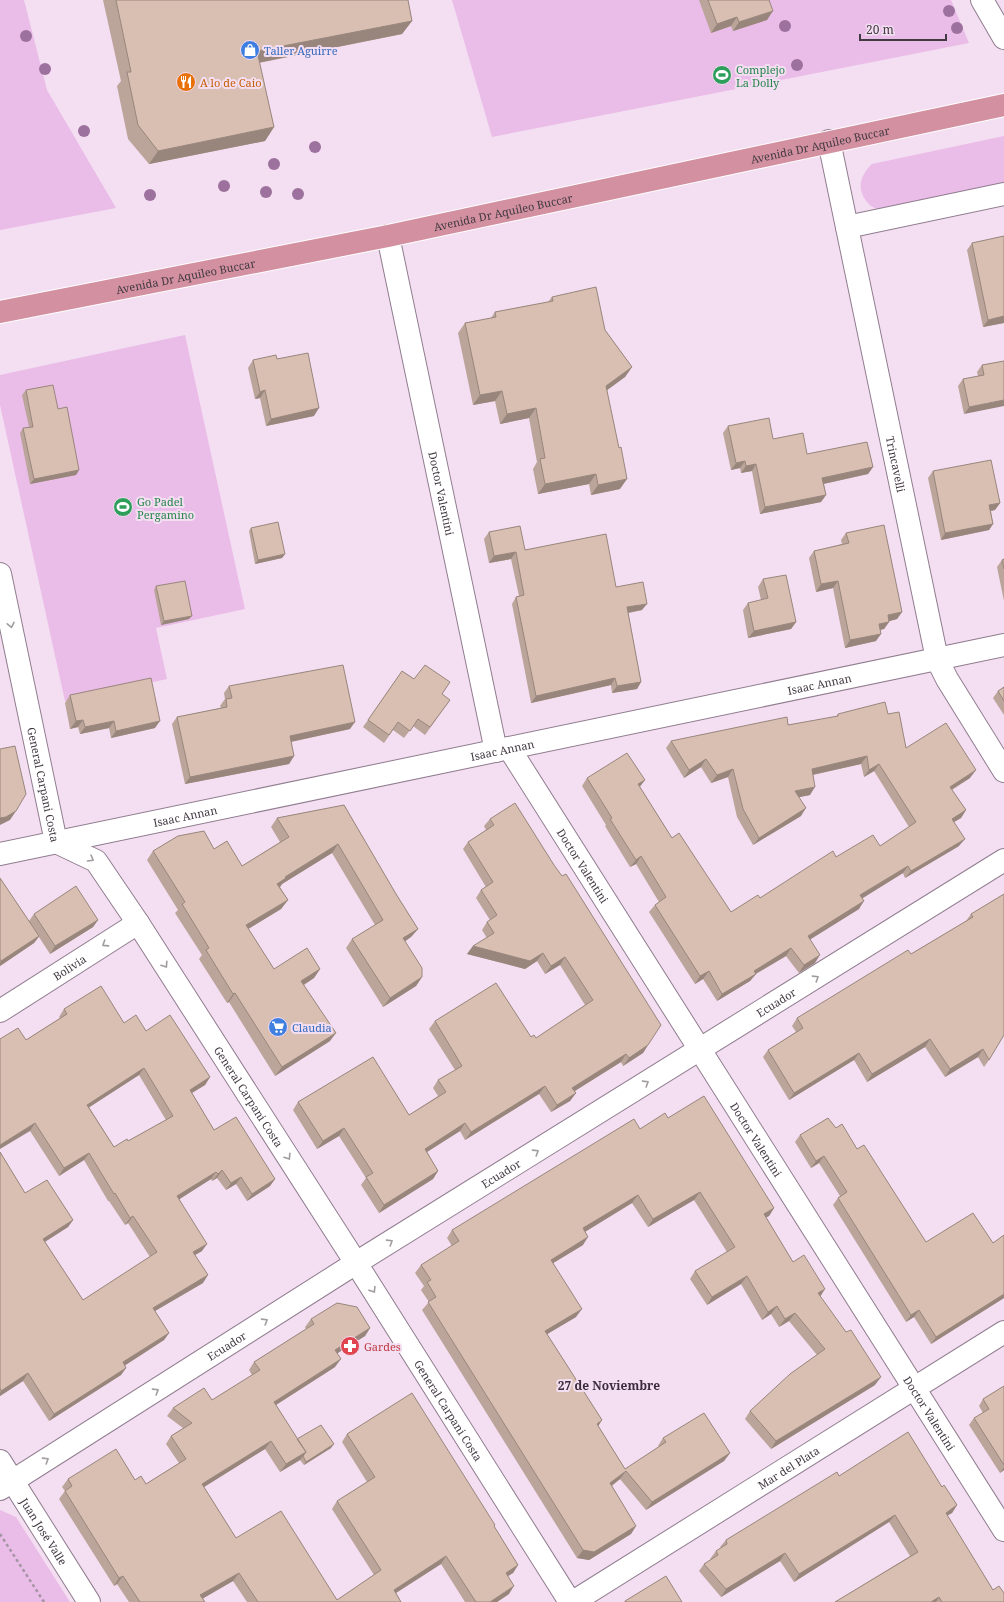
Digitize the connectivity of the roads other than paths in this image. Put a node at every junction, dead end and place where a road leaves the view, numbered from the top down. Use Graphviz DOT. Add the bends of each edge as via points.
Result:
graph roads {
  1 [pos="982,0"];
  2 [pos="1004,38"];
  3 [pos="1004,105"];
  4 [pos="829,142"];
  5 [pos="1004,194"];
  6 [pos="847,227"];
  7 [pos="388,236"];
  8 [pos="0,312"];
  9 [pos="0,574"];
  10 [pos="1004,645"];
  11 [pos="937,659"];
  12 [pos="503,749"];
  13 [pos="1004,771"];
  14 [pos="56,842"];
  15 [pos="0,854"];
  16 [pos="1004,860"];
  17 [pos="138,923"];
  18 [pos="0,1011"];
  19 [pos="700,1050"];
  20 [pos="356,1263"];
  21 [pos="1004,1332"];
  22 [pos="915,1388"];
  23 [pos="0,1461"];
  24 [pos="6,1485"];
  25 [pos="1004,1530"];
  26 [pos="89,1602"];
  27 [pos="570,1602"];
  28 [pos="573,1602"];
  1 -- 2 [label="street"];
  3 -- 4 [label="highway, Avenida Dr Aquileo Buccar"];
  4 -- 6 [label="street, Trincavelli"];
  4 -- 7 [label="highway, Avenida Dr Aquileo Buccar"];
  5 -- 6 [label="street"];
  6 -- 11 [label="street, Trincavelli"];
  7 -- 8 [label="highway, Avenida Dr Aquileo Buccar"];
  7 -- 12 [label="street, Doctor Valentini"];
  9 -- 14 [label="street, General Carpani Costa, one-way"];
  10 -- 11 [label="street, Isaac Annan"];
  11 -- 12 [label="street, Isaac Annan"];
  11 -- 13 [label="street, Trincavelli"];
  12 -- 14 [label="street, Isaac Annan"];
  12 -- 19 [label="street, Doctor Valentini"];
  14 -- 15 [label="street, Isaac Annan"];
  14 -- 17 [label="street, General Carpani Costa, one-way" via="96,861"];
  19 -- 16 [label="street, Ecuador, one-way"];
  17 -- 18 [label="street, Bolivia, one-way"];
  17 -- 20 [label="street, General Carpani Costa, one-way"];
  20 -- 19 [label="street, Ecuador, one-way"];
  19 -- 22 [label="street, Doctor Valentini"];
  24 -- 20 [label="street, Ecuador, one-way"];
  20 -- 27 [label="street, General Carpani Costa, one-way"];
  21 -- 22 [label="street, Mar del Plata"];
  22 -- 25 [label="street, Doctor Valentini"];
  22 -- 28 [label="street, Mar del Plata"];
  23 -- 24 [label="street, Juan José Valle"];
  24 -- 26 [label="street, Juan José Valle"];
}
